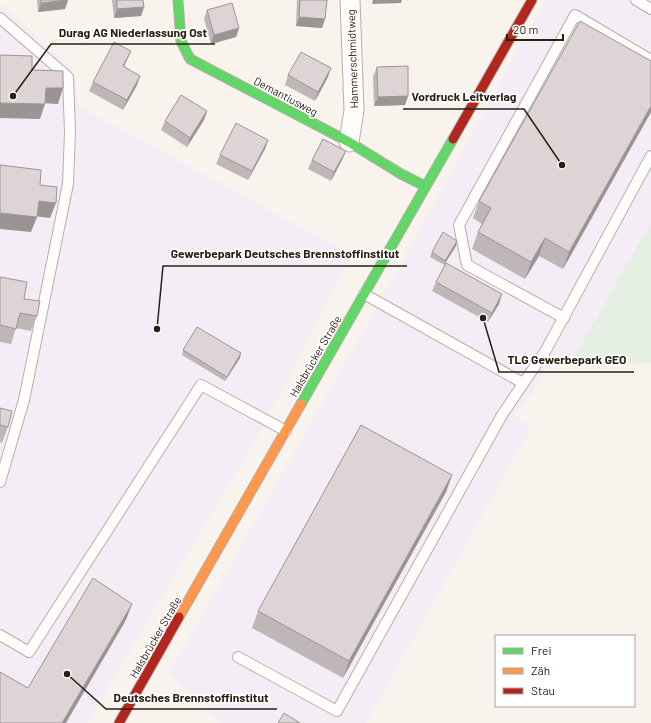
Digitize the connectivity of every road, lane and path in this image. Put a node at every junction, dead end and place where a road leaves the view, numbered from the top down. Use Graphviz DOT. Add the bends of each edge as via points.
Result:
graph roads {
  1 [pos="178,0"];
  2 [pos="350,0"];
  3 [pos="532,0"];
  4 [pos="636,0"];
  5 [pos="651,9"];
  6 [pos="0,18"];
  7 [pos="651,60"];
  8 [pos="349,142"];
  9 [pos="651,156"];
  10 [pos="424,186"];
  11 [pos="364,294"];
  12 [pos="564,318"];
  13 [pos="523,383"];
  14 [pos="286,431"];
  15 [pos="0,482"];
  16 [pos="0,635"];
  17 [pos="238,657"];
  18 [pos="119,723"];
  1 -- 8 [label="main road, Demantiusweg" via="181,41 190,59"];
  2 -- 8 [label="street, Hammerschmidtweg" via="354,110"];
  3 -- 10 [label="main road, Halsbrücker Straße"];
  4 -- 5 [label="lane"];
  6 -- 15 [label="lane" via="68,77 70,132 68,184 46,299 24,400"];
  7 -- 12 [label="lane" via="575,15 460,225 467,265"];
  8 -- 10 [label="main road, Demantiusweg"];
  9 -- 12 [label="lane"];
  10 -- 11 [label="main road, Halsbrücker Straße"];
  11 -- 13 [label="lane"];
  11 -- 14 [label="main road, Halsbrücker Straße"];
  12 -- 13 [label="lane"];
  13 -- 17 [label="lane" via="502,415 337,711"];
  14 -- 16 [label="lane" via="201,385 29,652"];
  14 -- 18 [label="main road, Halsbrücker Straße"];
}
